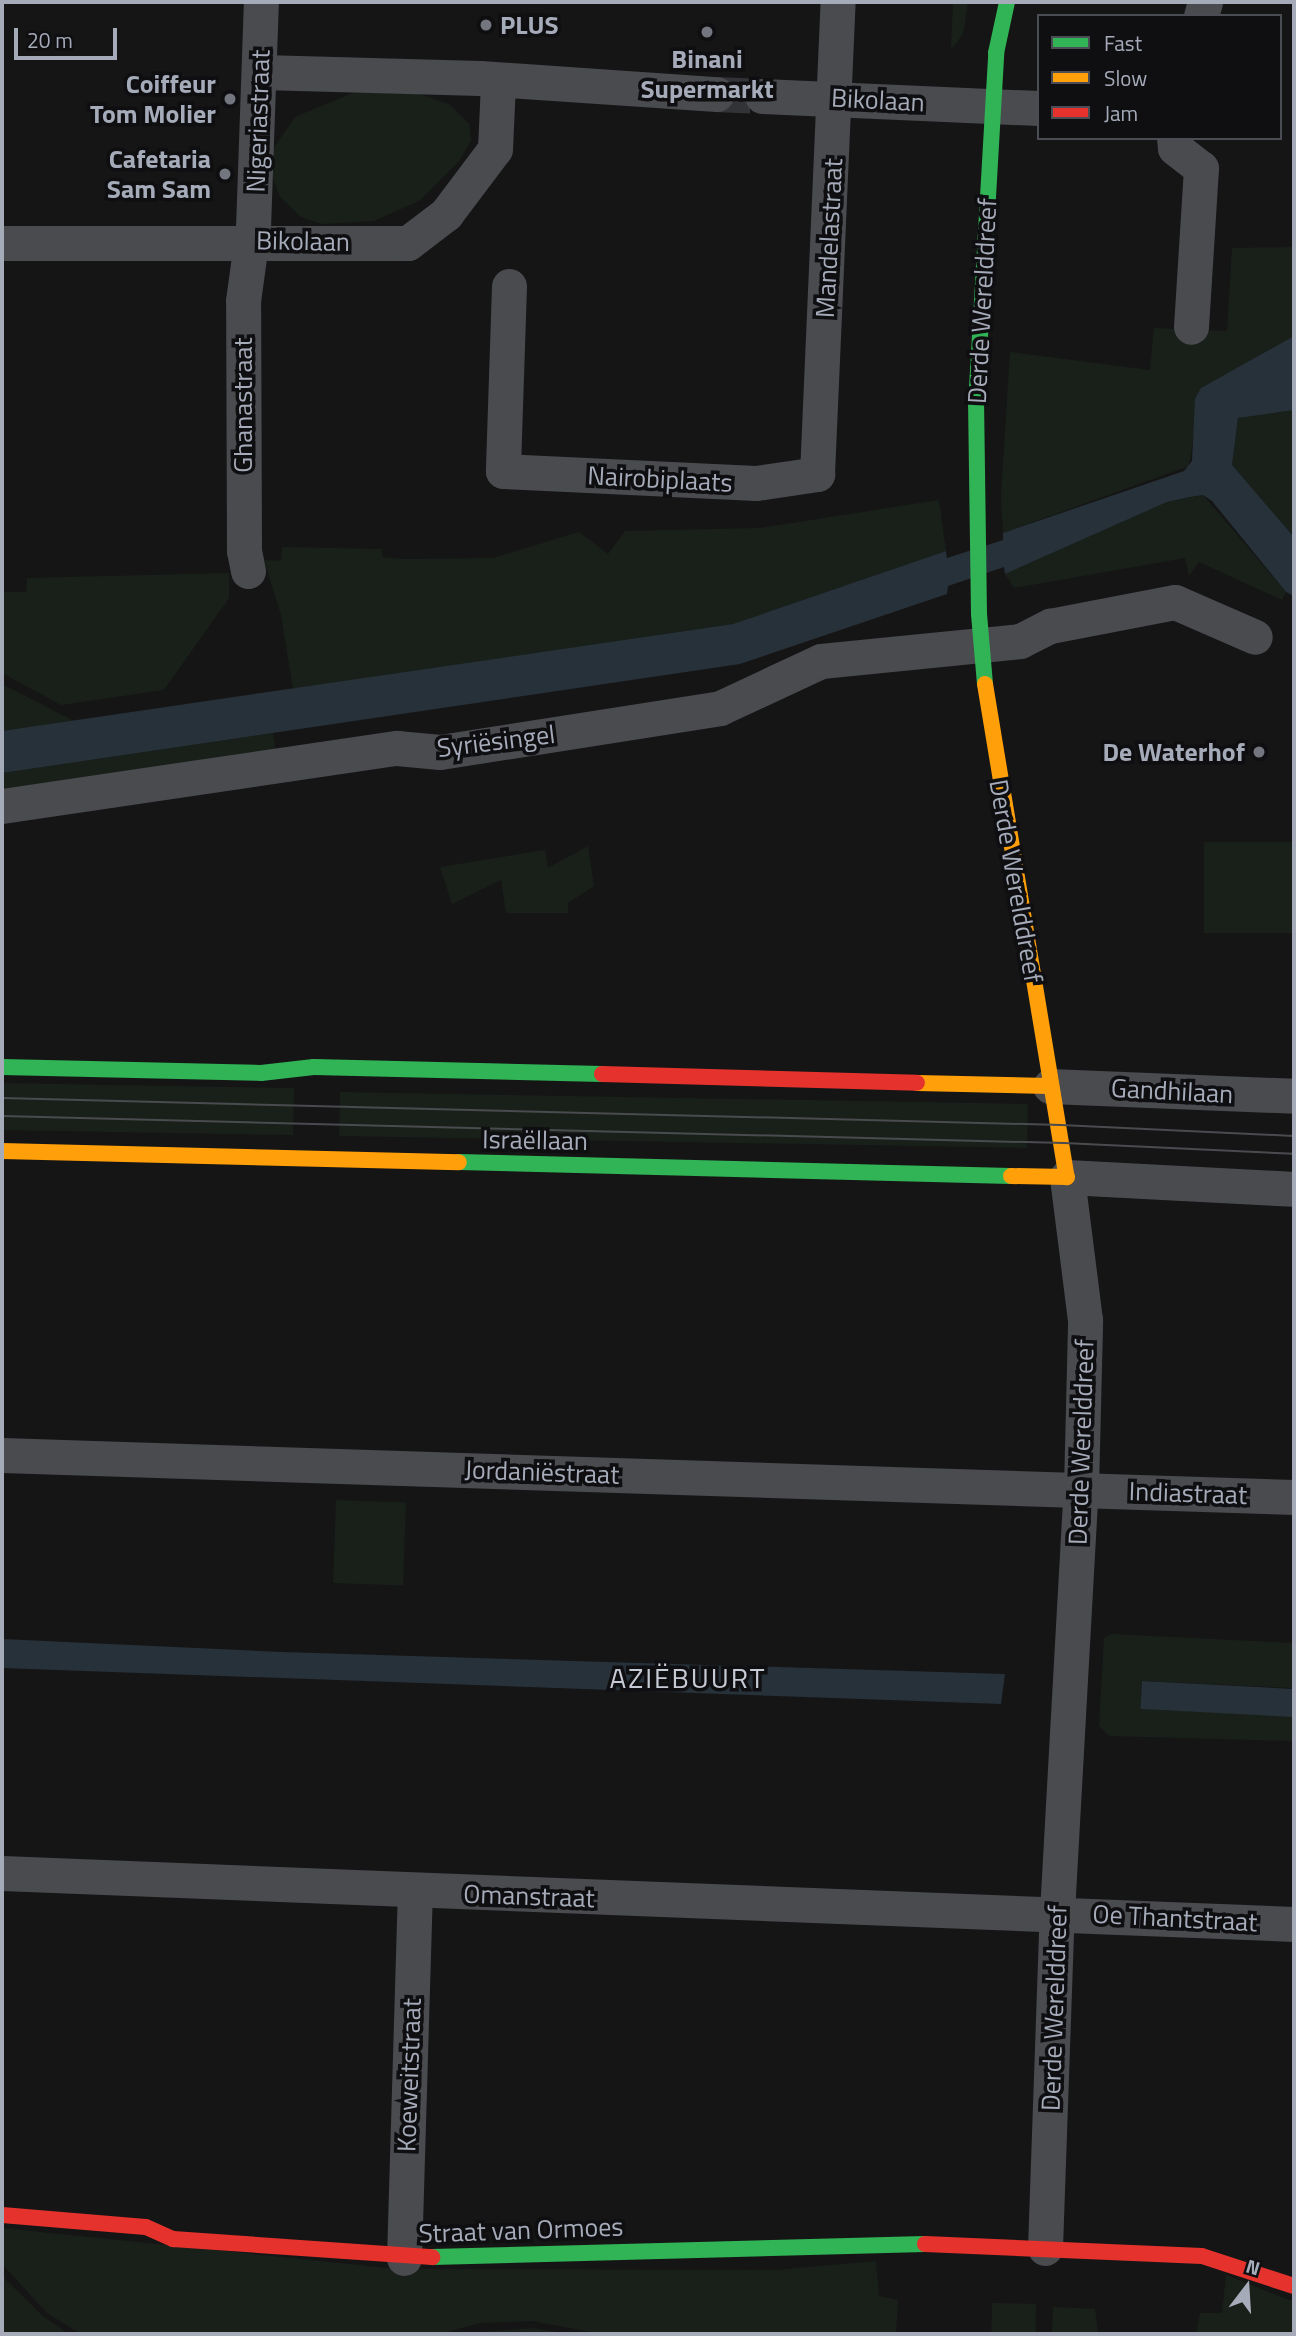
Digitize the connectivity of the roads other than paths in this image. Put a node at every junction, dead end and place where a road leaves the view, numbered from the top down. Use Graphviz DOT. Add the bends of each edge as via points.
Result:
graph roads {
  1 [pos="261,2"];
  2 [pos="838,2"];
  3 [pos="1007,2"];
  4 [pos="262,72"];
  5 [pos="498,82"];
  6 [pos="716,94"];
  7 [pos="762,96"];
  8 [pos="836,97"];
  9 [pos="993,107"];
  10 [pos="1037,108"];
  11 [pos="1174,140"];
  12 [pos="252,240"];
  13 [pos="2,243"];
  14 [pos="509,286"];
  15 [pos="1191,327"];
  16 [pos="817,474"];
  17 [pos="248,570"];
  18 [pos="1255,636"];
  19 [pos="980,643"];
  20 [pos="2,806"];
  21 [pos="2,1067"];
  22 [pos="1050,1086"];
  23 [pos="1294,1096"];
  24 [pos="2,1151"];
  25 [pos="1067,1177"];
  26 [pos="1294,1189"];
  27 [pos="2,1455"];
  28 [pos="1082,1489"];
  29 [pos="1294,1497"];
  30 [pos="2,1873"];
  31 [pos="415,1893"];
  32 [pos="1057,1912"];
  33 [pos="1294,1924"];
  34 [pos="2,2215"];
  35 [pos="1045,2248"];
  36 [pos="404,2258"];
  37 [pos="1294,2286"];
  1 -- 4 [label="street, Nigeriastraat"];
  2 -- 8 [label="street, Mandelastraat"];
  3 -- 9 [label="street, Derde Werelddreef" via="996,52"];
  4 -- 5 [label="street"];
  4 -- 12 [label="street, Nigeriastraat"];
  5 -- 6 [label="street"];
  5 -- 12 [label="street, Bikolaan" via="495,149 446,214 408,243"];
  7 -- 8 [label="street, Bikolaan"];
  8 -- 9 [label="street, Bikolaan"];
  8 -- 16 [label="street, Mandelastraat"];
  9 -- 10 [label="street, Bikolaan"];
  9 -- 19 [label="street, Derde Werelddreef" via="976,405"];
  11 -- 15 [label="street" via="1175,148 1201,168"];
  12 -- 13 [label="street, Bikolaan"];
  12 -- 17 [label="street, Ghanastraat" via="243,301 244,551"];
  14 -- 16 [label="street, Nairobiplaats" via="503,471 756,483"];
  18 -- 19 [label="street" via="1175,602 1050,626 1020,641"];
  19 -- 20 [label="street, Syriësingel" via="939,652 821,661 720,708 440,752 397,748"];
  19 -- 22 [label="street, Derde Werelddreef"];
  21 -- 22 [label="street" via="261,1073 314,1067"];
  22 -- 23 [label="street, Gandhilaan"];
  22 -- 25 [label="street, Derde Werelddreef"];
  24 -- 25 [label="street, Israëllaan"];
  25 -- 26 [label="street"];
  25 -- 28 [label="street, Derde Werelddreef" via="1085,1320"];
  27 -- 28 [label="street, Jordaniëstraat"];
  28 -- 29 [label="street, Indiastraat"];
  28 -- 32 [label="street, Derde Werelddreef"];
  30 -- 31 [label="street, Omanstraat"];
  31 -- 32 [label="street, Omanstraat"];
  31 -- 36 [label="street, Koeweitstraat"];
  32 -- 33 [label="street, Oe Thantstraat"];
  32 -- 35 [label="street, Derde Werelddreef"];
  34 -- 36 [label="street, Straat van Ormoes" via="146,2227 173,2239"];
  35 -- 36 [label="street, Straat van Ormoes" via="905,2243"];
  35 -- 37 [label="street, Straat van Ormoes" via="1202,2256"];
}
